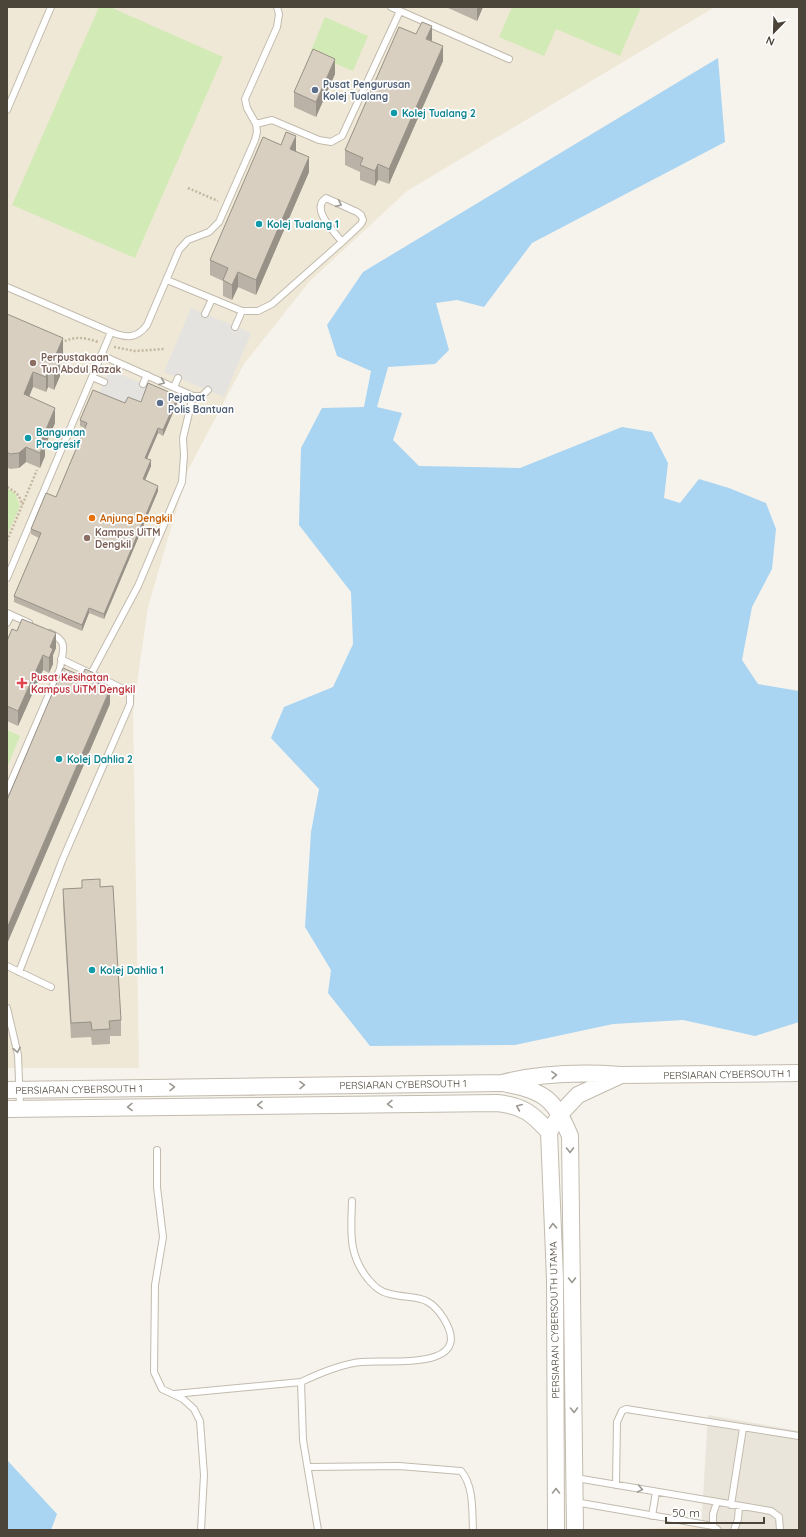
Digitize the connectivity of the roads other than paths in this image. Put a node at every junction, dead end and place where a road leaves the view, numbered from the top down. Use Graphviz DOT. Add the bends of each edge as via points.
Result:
graph roads {
  1 [pos="51,7"];
  2 [pos="277,7"];
  3 [pos="391,7"];
  4 [pos="400,11"];
  5 [pos="509,59"];
  6 [pos="7,110"];
  7 [pos="256,124"];
  8 [pos="342,242"];
  9 [pos="167,280"];
  10 [pos="7,287"];
  11 [pos="212,299"];
  12 [pos="242,311"];
  13 [pos="205,314"];
  14 [pos="236,327"];
  15 [pos="111,332"];
  16 [pos="101,355"];
  17 [pos="147,375"];
  18 [pos="92,377"];
  19 [pos="178,378"];
  20 [pos="104,382"];
  21 [pos="143,384"];
  22 [pos="174,387"];
  23 [pos="208,390"];
  24 [pos="193,396"];
  25 [pos="7,578"];
  26 [pos="9,614"];
  27 [pos="7,623"];
  28 [pos="61,659"];
  29 [pos="91,674"];
  30 [pos="7,791"];
  31 [pos="7,966"];
  32 [pos="19,972"];
  33 [pos="51,987"];
  34 [pos="8,1012"];
  35 [pos="799,1073"];
  36 [pos="621,1075"];
  37 [pos="502,1082"];
  38 [pos="14,1090"];
  39 [pos="14,1109"];
  40 [pos="561,1113"];
  41 [pos="549,1132"];
  42 [pos="157,1150"];
  43 [pos="352,1201"];
  44 [pos="301,1382"];
  45 [pos="173,1394"];
  46 [pos="742,1428"];
  47 [pos="799,1436"];
  48 [pos="308,1467"];
  49 [pos="574,1478"];
  50 [pos="616,1485"];
  51 [pos="656,1492"];
  52 [pos="575,1502"];
  53 [pos="717,1502"];
  54 [pos="731,1505"];
  55 [pos="738,1506"];
  56 [pos="652,1516"];
  57 [pos="716,1528"];
  58 [pos="201,1530"];
  59 [pos="318,1530"];
  60 [pos="473,1530"];
  61 [pos="556,1530"];
  62 [pos="575,1530"];
  63 [pos="734,1530"];
  64 [pos="780,1530"];
  1 -- 6 [label="lane"];
  2 -- 7 [label="lane" via="277,27 245,100"];
  3 -- 4 [label="lane"];
  4 -- 5 [label="lane"];
  4 -- 7 [label="lane" via="342,136 332,142 319,140 272,120"];
  7 -- 9 [label="lane" via="255,140 219,222 209,232 188,240 179,250"];
  8 -- 8 [label="lane, one-way" via="321,213 320,206 326,198 357,212 363,220"];
  8 -- 12 [label="lane" via="272,304 258,311"];
  9 -- 11 [label="lane"];
  9 -- 15 [label="lane" via="142,332 133,337"];
  10 -- 15 [label="lane"];
  11 -- 12 [label="lane"];
  11 -- 13 [label="lane"];
  12 -- 14 [label="lane"];
  15 -- 16 [label="lane"];
  16 -- 17 [label="lane"];
  16 -- 18 [label="lane"];
  17 -- 21 [label="lane"];
  17 -- 22 [label="lane, one-way"];
  18 -- 20 [label="lane"];
  18 -- 25 [label="lane"];
  19 -- 22 [label="lane"];
  22 -- 24 [label="lane"];
  23 -- 24 [label="lane" via="202,396"];
  24 -- 29 [label="lane" via="183,438 182,482 138,586"];
  26 -- 27 [label="lane"];
  26 -- 28 [label="lane" via="61,640 65,648"];
  28 -- 29 [label="lane"];
  28 -- 30 [label="lane" via="60,669"];
  29 -- 32 [label="lane" via="130,693 130,704 62,861"];
  31 -- 32 [label="lane"];
  32 -- 33 [label="lane"];
  34 -- 38 [label="lane, one-way" via="18,1055"];
  35 -- 36 [label="street, PERSIARAN CYBERSOUTH 1"];
  37 -- 36 [label="street, PERSIARAN CYBERSOUTH 1, one-way" via="528,1076 594,1073"];
  36 -- 40 [label="street" via="578,1095"];
  38 -- 37 [label="street, PERSIARAN CYBERSOUTH 1, one-way"];
  37 -- 40 [label="street, PERSIARAN CYBERSOUTH UTAMA" via="528,1088 547,1098"];
  38 -- 39 [label="lane"];
  41 -- 39 [label="street, PERSIARAN CYBERSOUTH 1, one-way" via="535,1116 524,1109 497,1103"];
  40 -- 41 [label="street"];
  40 -- 49 [label="street, PERSIARAN CYBERSOUTH UTAMA, one-way" via="570,1136"];
  61 -- 41 [label="street, PERSIARAN CYBERSOUTH UTAMA, one-way" via="554,1279"];
  42 -- 45 [label="lane" via="157,1187 163,1237 155,1285 154,1372 159,1385"];
  43 -- 44 [label="lane" via="352,1249 363,1273 384,1292 426,1300 435,1305 451,1333 450,1344 445,1352 436,1357 392,1362 361,1362 322,1372"];
  44 -- 45 [label="lane"];
  44 -- 48 [label="lane" via="303,1440"];
  45 -- 58 [label="lane" via="194,1409 200,1421 204,1475"];
  46 -- 47 [label="lane"];
  46 -- 50 [label="lane" via="632,1409 622,1411 617,1422"];
  46 -- 54 [label="lane"];
  48 -- 59 [label="lane"];
  48 -- 60 [label="lane" via="399,1466 461,1471 468,1479"];
  49 -- 50 [label="lane"];
  49 -- 52 [label="street, PERSIARAN CYBERSOUTH UTAMA"];
  50 -- 51 [label="lane, one-way"];
  51 -- 53 [label="lane"];
  51 -- 56 [label="lane"];
  52 -- 56 [label="lane"];
  52 -- 62 [label="street, PERSIARAN CYBERSOUTH UTAMA"];
  53 -- 54 [label="lane"];
  53 -- 57 [label="lane" via="713,1514"];
  54 -- 55 [label="lane"];
  55 -- 63 [label="lane" via="738,1519"];
  55 -- 64 [label="lane" via="775,1514 781,1522"];
  56 -- 57 [label="lane"];
}
